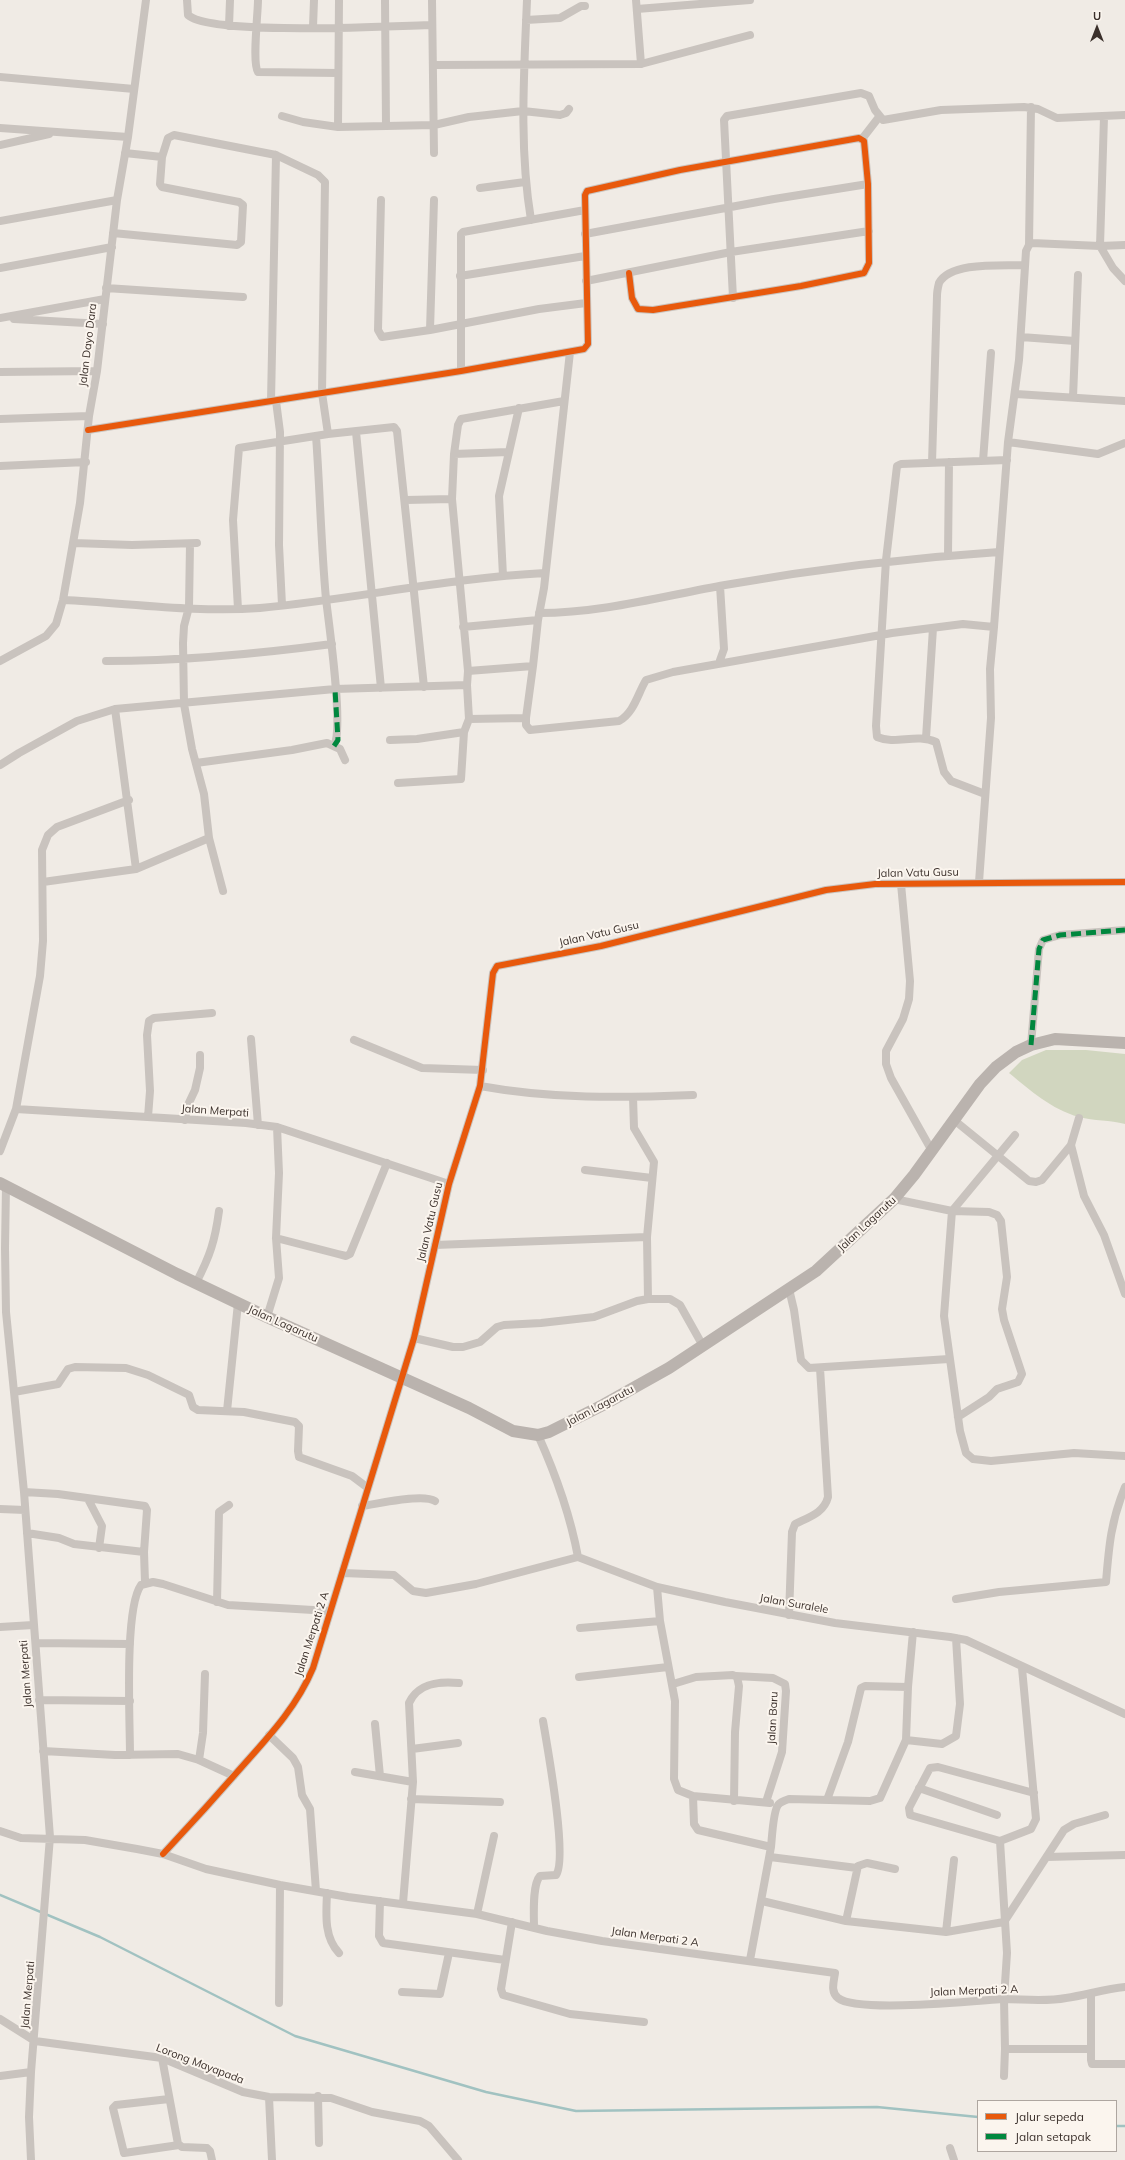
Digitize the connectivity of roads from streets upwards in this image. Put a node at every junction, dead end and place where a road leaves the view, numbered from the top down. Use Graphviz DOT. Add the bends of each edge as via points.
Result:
graph roads {
  1 [pos="146,0"];
  2 [pos="187,0"];
  3 [pos="230,0"];
  4 [pos="258,0"];
  5 [pos="314,0"];
  6 [pos="339,0"];
  7 [pos="385,0"];
  8 [pos="432,0"];
  9 [pos="527,0"];
  10 [pos="636,0"];
  11 [pos="750,0"];
  12 [pos="585,6"];
  13 [pos="636,9"];
  14 [pos="526,20"];
  15 [pos="432,25"];
  16 [pos="229,26"];
  17 [pos="385,26"];
  18 [pos="313,27"];
  19 [pos="257,28"];
  20 [pos="339,28"];
  21 [pos="750,35"];
  22 [pos="641,64"];
  23 [pos="434,65"];
  24 [pos="524,66"];
  25 [pos="338,73"];
  26 [pos="0,77"];
  27 [pos="134,89"];
  28 [pos="1030,107"];
  29 [pos="569,108"];
  30 [pos="523,111"];
  31 [pos="1125,115"];
  32 [pos="282,116"];
  33 [pos="1104,116"];
  34 [pos="878,117"];
  35 [pos="434,125"];
  36 [pos="386,126"];
  37 [pos="338,127"];
  38 [pos="0,128"];
  39 [pos="58,133"];
  40 [pos="128,137"];
  41 [pos="862,139"];
  42 [pos="0,145"];
  43 [pos="434,153"];
  44 [pos="125,154"];
  45 [pos="276,155"];
  46 [pos="162,157"];
  47 [pos="727,161"];
  48 [pos="525,182"];
  49 [pos="868,184"];
  50 [pos="480,188"];
  51 [pos="117,200"];
  52 [pos="381,200"];
  53 [pos="434,200"];
  54 [pos="729,207"];
  55 [pos="585,210"];
  56 [pos="530,220"];
  57 [pos="0,221"];
  58 [pos="869,230"];
  59 [pos="113,233"];
  60 [pos="585,234"];
  61 [pos="1029,245"];
  62 [pos="1125,245"];
  63 [pos="1100,246"];
  64 [pos="112,247"];
  65 [pos="731,252"];
  66 [pos="585,256"];
  67 [pos="1025,265"];
  68 [pos="0,268"];
  69 [pos="629,272"];
  70 [pos="1078,275"];
  71 [pos="460,276"];
  72 [pos="586,281"];
  73 [pos="1125,281"];
  74 [pos="106,288"];
  75 [pos="243,296"];
  76 [pos="733,298"];
  77 [pos="105,300"];
  78 [pos="586,303"];
  79 [pos="1,318"];
  80 [pos="103,324"];
  81 [pos="461,324"];
  82 [pos="430,330"];
  83 [pos="1021,337"];
  84 [pos="1075,341"];
  85 [pos="570,352"];
  86 [pos="991,353"];
  87 [pos="97,371"];
  88 [pos="461,371"];
  89 [pos="0,372"];
  90 [pos="322,393"];
  91 [pos="1016,394"];
  92 [pos="1073,397"];
  93 [pos="274,401"];
  94 [pos="564,401"];
  95 [pos="1125,401"];
  96 [pos="519,408"];
  97 [pos="89,416"];
  98 [pos="0,419"];
  99 [pos="88,430"];
  100 [pos="356,432"];
  101 [pos="328,434"];
  102 [pos="316,436"];
  103 [pos="280,441"];
  104 [pos="1008,442"];
  105 [pos="1125,443"];
  106 [pos="508,452"];
  107 [pos="454,454"];
  108 [pos="1007,460"];
  109 [pos="983,461"];
  110 [pos="86,462"];
  111 [pos="949,462"];
  112 [pos="932,463"];
  113 [pos="0,466"];
  114 [pos="452,499"];
  115 [pos="406,500"];
  116 [pos="74,542"];
  117 [pos="999,552"];
  118 [pos="948,555"];
  119 [pos="886,560"];
  120 [pos="545,574"];
  121 [pos="503,576"];
  122 [pos="458,581"];
  123 [pos="720,586"];
  124 [pos="415,587"];
  125 [pos="371,594"];
  126 [pos="63,600"];
  127 [pos="326,600"];
  128 [pos="282,604"];
  129 [pos="189,607"];
  130 [pos="238,609"];
  131 [pos="538,617"];
  132 [pos="463,627"];
  133 [pos="994,627"];
  134 [pos="933,628"];
  135 [pos="880,635"];
  136 [pos="332,644"];
  137 [pos="182,659"];
  138 [pos="0,661"];
  139 [pos="106,661"];
  140 [pos="719,663"];
  141 [pos="533,666"];
  142 [pos="468,671"];
  143 [pos="467,685"];
  144 [pos="381,688"];
  145 [pos="424,688"];
  146 [pos="335,689"];
  147 [pos="184,704"];
  148 [pos="115,709"];
  149 [pos="526,718"];
  150 [pos="469,719"];
  151 [pos="464,732"];
  152 [pos="926,738"];
  153 [pos="390,740"];
  154 [pos="334,746"];
  155 [pos="345,760"];
  156 [pos="196,763"];
  157 [pos="0,765"];
  158 [pos="398,783"];
  159 [pos="985,794"];
  160 [pos="129,800"];
  161 [pos="209,838"];
  162 [pos="136,869"];
  163 [pos="43,882"];
  164 [pos="979,882"];
  165 [pos="1125,882"];
  166 [pos="901,884"];
  167 [pos="222,891"];
  168 [pos="1125,930"];
  169 [pos="212,1013"];
  170 [pos="251,1038"];
  171 [pos="354,1040"];
  172 [pos="1125,1043"];
  173 [pos="1031,1045"];
  174 [pos="200,1055"];
  175 [pos="483,1070"];
  176 [pos="480,1086"];
  177 [pos="693,1095"];
  178 [pos="633,1097"];
  179 [pos="16,1109"];
  180 [pos="148,1117"];
  181 [pos="1079,1118"];
  182 [pos="186,1120"];
  183 [pos="954,1120"];
  184 [pos="258,1125"];
  185 [pos="277,1127"];
  186 [pos="1015,1135"];
  187 [pos="1071,1145"];
  188 [pos="0,1151"];
  189 [pos="932,1151"];
  190 [pos="998,1155"];
  191 [pos="387,1163"];
  192 [pos="585,1170"];
  193 [pos="652,1178"];
  194 [pos="3,1184"];
  195 [pos="449,1184"];
  196 [pos="894,1199"];
  197 [pos="219,1211"];
  198 [pos="952,1211"];
  199 [pos="647,1237"];
  200 [pos="276,1238"];
  201 [pos="436,1245"];
  202 [pos="2,1248"];
  203 [pos="196,1283"];
  204 [pos="789,1289"];
  205 [pos="1125,1294"];
  206 [pos="648,1298"];
  207 [pos="238,1303"];
  208 [pos="3,1312"];
  209 [pos="267,1317"];
  210 [pos="414,1338"];
  211 [pos="703,1346"];
  212 [pos="949,1359"];
  213 [pos="820,1368"];
  214 [pos="401,1378"];
  215 [pos="14,1392"];
  216 [pos="227,1411"];
  217 [pos="958,1417"];
  218 [pos="538,1435"];
  219 [pos="1125,1456"];
  220 [pos="1125,1487"];
  221 [pos="368,1488"];
  222 [pos="24,1492"];
  223 [pos="88,1499"];
  224 [pos="435,1501"];
  225 [pos="229,1505"];
  226 [pos="362,1506"];
  227 [pos="0,1509"];
  228 [pos="25,1510"];
  229 [pos="27,1533"];
  230 [pos="100,1548"];
  231 [pos="144,1552"];
  232 [pos="578,1557"];
  233 [pos="343,1573"];
  234 [pos="145,1582"];
  235 [pos="658,1587"];
  236 [pos="956,1599"];
  237 [pos="217,1602"];
  238 [pos="330,1611"];
  239 [pos="789,1615"];
  240 [pos="660,1621"];
  241 [pos="33,1624"];
  242 [pos="0,1627"];
  243 [pos="580,1628"];
  244 [pos="913,1632"];
  245 [pos="956,1638"];
  246 [pos="36,1643"];
  247 [pos="130,1644"];
  248 [pos="668,1666"];
  249 [pos="1022,1668"];
  250 [pos="205,1674"];
  251 [pos="736,1676"];
  252 [pos="579,1677"];
  253 [pos="459,1683"];
  254 [pos="673,1684"];
  255 [pos="908,1686"];
  256 [pos="38,1700"];
  257 [pos="130,1701"];
  258 [pos="1125,1714"];
  259 [pos="543,1721"];
  260 [pos="375,1724"];
  261 [pos="269,1735"];
  262 [pos="906,1740"];
  263 [pos="458,1743"];
  264 [pos="412,1749"];
  265 [pos="43,1751"];
  266 [pos="130,1755"];
  267 [pos="199,1760"];
  268 [pos="355,1772"];
  269 [pos="234,1776"];
  270 [pos="380,1776"];
  271 [pos="413,1782"];
  272 [pos="919,1788"];
  273 [pos="1034,1793"];
  274 [pos="693,1796"];
  275 [pos="411,1799"];
  276 [pos="827,1800"];
  277 [pos="734,1801"];
  278 [pos="500,1802"];
  279 [pos="766,1802"];
  280 [pos="778,1806"];
  281 [pos="998,1815"];
  282 [pos="1105,1815"];
  283 [pos="0,1831"];
  284 [pos="494,1836"];
  285 [pos="50,1837"];
  286 [pos="1000,1841"];
  287 [pos="772,1847"];
  288 [pos="163,1854"];
  289 [pos="1125,1855"];
  290 [pos="770,1857"];
  291 [pos="1047,1857"];
  292 [pos="954,1860"];
  293 [pos="857,1868"];
  294 [pos="895,1869"];
  295 [pos="280,1884"];
  296 [pos="316,1891"];
  297 [pos="327,1893"];
  298 [pos="380,1901"];
  299 [pos="762,1901"];
  300 [pos="403,1903"];
  301 [pos="477,1914"];
  302 [pos="846,1921"];
  303 [pos="512,1922"];
  304 [pos="1004,1922"];
  305 [pos="534,1927"];
  306 [pos="946,1932"];
  307 [pos="339,1954"];
  308 [pos="449,1954"];
  309 [pos="505,1960"];
  310 [pos="750,1960"];
  311 [pos="1125,1986"];
  312 [pos="402,1992"];
  313 [pos="1091,1994"];
  314 [pos="1004,1999"];
  315 [pos="279,2003"];
  316 [pos="0,2019"];
  317 [pos="644,2022"];
  318 [pos="35,2041"];
  319 [pos="1006,2049"];
  320 [pos="1091,2049"];
  321 [pos="162,2058"];
  322 [pos="1125,2064"];
  323 [pos="31,2072"];
  324 [pos="0,2076"];
  325 [pos="1004,2076"];
  326 [pos="318,2096"];
  327 [pos="269,2097"];
  328 [pos="169,2099"];
  329 [pos="319,2143"];
  330 [pos="179,2145"];
  331 [pos="950,2148"];
  332 [pos="124,2157"];
  333 [pos="31,2160"];
  334 [pos="212,2160"];
  335 [pos="272,2160"];
  336 [pos="458,2160"];
  337 [pos="954,2160"];
  1 -- 27 [label="street, Jalan Dayo Dara"];
  2 -- 16 [label="street" via="188,15 191,18"];
  3 -- 16 [label="street"];
  4 -- 19 [label="street"];
  5 -- 18 [label="street"];
  6 -- 20 [label="street"];
  7 -- 17 [label="street"];
  8 -- 15 [label="street"];
  9 -- 14 [label="street"];
  10 -- 13 [label="street"];
  11 -- 13 [label="street"];
  12 -- 14 [label="street" via="560,18"];
  13 -- 22 [label="street"];
  14 -- 24 [label="street"];
  15 -- 17 [label="street"];
  15 -- 23 [label="street"];
  16 -- 19 [label="street"];
  17 -- 20 [label="street"];
  17 -- 36 [label="street"];
  18 -- 19 [label="street"];
  18 -- 20 [label="street"];
  19 -- 25 [label="street" via="258,72"];
  20 -- 25 [label="street"];
  21 -- 22 [label="street"];
  22 -- 24 [label="street"];
  23 -- 24 [label="street"];
  23 -- 35 [label="street"];
  24 -- 30 [label="street"];
  25 -- 37 [label="street"];
  26 -- 27 [label="street"];
  27 -- 40 [label="street, Jalan Dayo Dara"];
  28 -- 33 [label="street" via="1057,118"];
  28 -- 34 [label="street" via="941,110 890,120"];
  28 -- 61 [label="street"];
  29 -- 30 [label="street" via="566,113 560,115"];
  30 -- 35 [label="street" via="469,117"];
  30 -- 48 [label="street"];
  31 -- 33 [label="street"];
  32 -- 37 [label="street"];
  33 -- 63 [label="street"];
  34 -- 41 [label="street"];
  34 -- 47 [label="street" via="869,96 861,93 730,114 724,120"];
  35 -- 36 [label="street"];
  35 -- 43 [label="street"];
  36 -- 37 [label="street"];
  38 -- 39 [label="street"];
  39 -- 40 [label="street"];
  39 -- 42 [label="street"];
  40 -- 44 [label="street, Jalan Dayo Dara"];
  41 -- 47 [label="street"];
  41 -- 49 [label="street" via="865,144"];
  44 -- 46 [label="street"];
  44 -- 51 [label="street, Jalan Dayo Dara"];
  45 -- 46 [label="street" via="174,135 168,138"];
  45 -- 90 [label="street" via="318,175 325,182"];
  45 -- 93 [label="street"];
  46 -- 59 [label="street" via="162,187 239,202 243,205 241,242 237,245"];
  47 -- 54 [label="street"];
  47 -- 55 [label="street" via="589,189 585,195"];
  48 -- 50 [label="street"];
  48 -- 56 [label="street"];
  49 -- 54 [label="street"];
  49 -- 58 [label="street"];
  51 -- 57 [label="street"];
  51 -- 59 [label="street, Jalan Dayo Dara"];
  52 -- 82 [label="street" via="379,335 382,338"];
  53 -- 82 [label="street"];
  54 -- 60 [label="street"];
  54 -- 65 [label="street"];
  55 -- 56 [label="street"];
  55 -- 60 [label="street"];
  56 -- 71 [label="street" via="463,232 460,237"];
  58 -- 65 [label="street"];
  58 -- 76 [label="street" via="869,263 864,273"];
  59 -- 64 [label="street, Jalan Dayo Dara"];
  60 -- 66 [label="street"];
  61 -- 63 [label="street" via="1032,243"];
  61 -- 67 [label="street"];
  62 -- 63 [label="street"];
  63 -- 73 [label="street" via="1112,268"];
  64 -- 68 [label="street"];
  64 -- 74 [label="street, Jalan Dayo Dara"];
  65 -- 69 [label="street"];
  65 -- 76 [label="street"];
  66 -- 71 [label="street"];
  66 -- 72 [label="street"];
  67 -- 83 [label="street"];
  67 -- 112 [label="street" via="961,268 950,273 939,283"];
  69 -- 72 [label="street"];
  69 -- 76 [label="street" via="632,298 638,309 653,310"];
  70 -- 84 [label="street"];
  71 -- 81 [label="street"];
  72 -- 78 [label="street"];
  74 -- 75 [label="street"];
  74 -- 77 [label="street, Jalan Dayo Dara"];
  77 -- 79 [label="street"];
  77 -- 80 [label="street, Jalan Dayo Dara"];
  78 -- 81 [label="street"];
  78 -- 85 [label="street" via="588,344 584,348"];
  79 -- 80 [label="street"];
  80 -- 87 [label="street, Jalan Dayo Dara"];
  81 -- 82 [label="street"];
  81 -- 88 [label="street"];
  83 -- 84 [label="street"];
  83 -- 91 [label="street"];
  84 -- 92 [label="street"];
  85 -- 88 [label="street"];
  85 -- 94 [label="street"];
  86 -- 109 [label="street"];
  87 -- 89 [label="street"];
  87 -- 97 [label="street, Jalan Dayo Dara"];
  88 -- 90 [label="street"];
  90 -- 93 [label="street"];
  90 -- 101 [label="street"];
  91 -- 92 [label="street"];
  91 -- 104 [label="street"];
  92 -- 95 [label="street"];
  93 -- 99 [label="street"];
  93 -- 103 [label="street"];
  94 -- 96 [label="street"];
  94 -- 120 [label="street"];
  96 -- 106 [label="street"];
  96 -- 107 [label="street" via="461,419"];
  97 -- 98 [label="street"];
  97 -- 99 [label="street, Jalan Dayo Dara"];
  99 -- 110 [label="street, Jalan Dayo Dara"];
  100 -- 101 [label="street"];
  100 -- 115 [label="street" via="390,426 397,431"];
  100 -- 125 [label="street"];
  101 -- 102 [label="street"];
  102 -- 103 [label="street"];
  102 -- 127 [label="street"];
  103 -- 128 [label="street" via="279,545"];
  103 -- 130 [label="street" via="239,448 237,455 233,520"];
  104 -- 105 [label="street" via="1098,454"];
  104 -- 108 [label="street"];
  106 -- 107 [label="street"];
  106 -- 121 [label="street" via="498,506"];
  107 -- 114 [label="street"];
  108 -- 109 [label="street"];
  108 -- 117 [label="street"];
  109 -- 111 [label="street"];
  110 -- 113 [label="street"];
  110 -- 116 [label="street, Jalan Dayo Dara"];
  111 -- 112 [label="street"];
  111 -- 118 [label="street"];
  112 -- 119 [label="street" via="897,466"];
  114 -- 115 [label="street"];
  114 -- 122 [label="street"];
  115 -- 124 [label="street"];
  116 -- 126 [label="street, Jalan Dayo Dara"];
  116 -- 129 [label="street" via="125,545 193,543"];
  117 -- 118 [label="street"];
  117 -- 133 [label="street"];
  118 -- 119 [label="street"];
  119 -- 123 [label="street"];
  119 -- 135 [label="street"];
  120 -- 121 [label="street"];
  120 -- 131 [label="street"];
  121 -- 122 [label="street"];
  122 -- 124 [label="street"];
  122 -- 132 [label="street"];
  123 -- 131 [label="street" via="664,598"];
  123 -- 140 [label="street" via="724,650"];
  124 -- 125 [label="street"];
  124 -- 145 [label="street"];
  125 -- 127 [label="street"];
  125 -- 144 [label="street"];
  126 -- 129 [label="street"];
  126 -- 138 [label="street, Jalan Dayo Dara" via="56,624 46,636"];
  127 -- 128 [label="street"];
  127 -- 136 [label="street"];
  128 -- 130 [label="street"];
  129 -- 130 [label="street"];
  129 -- 137 [label="street" via="184,626"];
  131 -- 132 [label="street"];
  131 -- 141 [label="street"];
  132 -- 142 [label="street"];
  133 -- 134 [label="street" via="963,624"];
  133 -- 159 [label="street"];
  134 -- 135 [label="street"];
  134 -- 152 [label="street"];
  135 -- 140 [label="street"];
  135 -- 152 [label="street" via="877,737 885,740"];
  136 -- 137 [label="street" via="254,654"];
  136 -- 146 [label="street"];
  137 -- 139 [label="street"];
  137 -- 147 [label="street"];
  140 -- 149 [label="street" via="654,676 646,680 630,711 619,721 530,730 526,725"];
  141 -- 142 [label="street"];
  141 -- 149 [label="street"];
  142 -- 143 [label="street"];
  143 -- 145 [label="street"];
  143 -- 150 [label="street"];
  144 -- 145 [label="street"];
  144 -- 146 [label="street"];
  146 -- 147 [label="street"];
  146 -- 154 [label="street" via="338,740"];
  147 -- 148 [label="street"];
  147 -- 156 [label="street"];
  148 -- 157 [label="street" via="77,721"];
  148 -- 160 [label="street"];
  149 -- 150 [label="street"];
  150 -- 151 [label="street"];
  151 -- 153 [label="street"];
  151 -- 158 [label="street" via="461,778"];
  152 -- 159 [label="street" via="936,742 944,772 951,782"];
  154 -- 155 [label="street" via="340,749"];
  154 -- 156 [label="street" via="327,743"];
  156 -- 161 [label="street" via="204,794"];
  159 -- 164 [label="street"];
  160 -- 162 [label="street"];
  160 -- 163 [label="street" via="57,827 48,835 42,850"];
  161 -- 162 [label="street"];
  161 -- 167 [label="street"];
  162 -- 163 [label="street"];
  163 -- 179 [label="street" via="40,976"];
  164 -- 165 [label="street, Jalan Vatu Gusu"];
  164 -- 166 [label="street, Jalan Vatu Gusu"];
  166 -- 175 [label="street, Jalan Vatu Gusu" via="874,884 826,890 601,946 497,966 492,979"];
  166 -- 189 [label="street" via="910,981 909,999 903,1019 886,1051 886,1064 891,1078"];
  168 -- 173 [label="street" via="1060,935 1043,940 1039,949"];
  169 -- 180 [label="street" via="154,1018 148,1021"];
  170 -- 184 [label="street"];
  171 -- 175 [label="street" via="422,1068"];
  172 -- 173 [label="street, Jalan Lagarutu" via="1066,1038 1044,1040"];
  173 -- 183 [label="street, Jalan Lagarutu" via="1016,1052 996,1067"];
  174 -- 182 [label="street" via="195,1090 186,1107"];
  175 -- 176 [label="street, Jalan Vatu Gusu"];
  176 -- 178 [label="street" via="530,1094 594,1098"];
  176 -- 195 [label="street, Jalan Vatu Gusu"];
  177 -- 178 [label="street"];
  178 -- 193 [label="street" via="634,1128 654,1162"];
  179 -- 180 [label="street, Jalan Merpati"];
  179 -- 188 [label="street"];
  180 -- 182 [label="street, Jalan Merpati"];
  181 -- 187 [label="street"];
  182 -- 184 [label="street, Jalan Merpati"];
  183 -- 189 [label="street, Jalan Lagarutu"];
  183 -- 190 [label="street"];
  184 -- 185 [label="street, Jalan Merpati"];
  185 -- 191 [label="street, Jalan Merpati"];
  185 -- 200 [label="street" via="279,1173"];
  186 -- 190 [label="street"];
  187 -- 190 [label="street" via="1042,1180 1036,1182 1030,1181"];
  187 -- 205 [label="street" via="1084,1196 1104,1235"];
  189 -- 196 [label="street, Jalan Lagarutu"];
  190 -- 198 [label="street"];
  191 -- 195 [label="street, Jalan Merpati"];
  191 -- 200 [label="street" via="348,1255"];
  192 -- 193 [label="street"];
  193 -- 199 [label="street"];
  194 -- 202 [label="street, Jalan Merpati"];
  194 -- 203 [label="street, Jalan Lagarutu"];
  195 -- 201 [label="street, Jalan Vatu Gusu"];
  196 -- 198 [label="street"];
  196 -- 204 [label="street, Jalan Lagarutu" via="828,1260"];
  197 -- 203 [label="street" via="209,1259"];
  198 -- 212 [label="street" via="944,1316"];
  198 -- 217 [label="street" via="990,1212 1002,1221 1007,1277 1002,1309 1022,1374 1018,1382 1001,1387"];
  199 -- 201 [label="street"];
  199 -- 206 [label="street"];
  200 -- 209 [label="street" via="279,1278"];
  201 -- 210 [label="street, Jalan Vatu Gusu"];
  202 -- 208 [label="street, Jalan Merpati"];
  203 -- 207 [label="street, Jalan Lagarutu"];
  204 -- 211 [label="street, Jalan Lagarutu"];
  204 -- 213 [label="street" via="801,1360 809,1368"];
  206 -- 210 [label="street" via="594,1317 497,1327 480,1342 463,1347"];
  206 -- 211 [label="street" via="676,1301"];
  207 -- 209 [label="street, Jalan Lagarutu"];
  207 -- 216 [label="street"];
  208 -- 215 [label="street, Jalan Merpati"];
  209 -- 214 [label="street, Jalan Lagarutu"];
  210 -- 214 [label="street, Jalan Vatu Gusu"];
  211 -- 218 [label="street, Jalan Lagarutu" via="603,1406"];
  212 -- 213 [label="street"];
  212 -- 217 [label="street"];
  213 -- 239 [label="street" via="828,1497 820,1512 795,1524 792,1532"];
  214 -- 218 [label="street, Jalan Lagarutu" via="513,1430"];
  214 -- 221 [label="street, Jalan Merpati 2 A"];
  215 -- 216 [label="street" via="58,1384 68,1369 118,1367 148,1375 186,1394 191,1398 193,1407 198,1410"];
  215 -- 222 [label="street, Jalan Merpati"];
  216 -- 221 [label="street" via="286,1419 297,1423 300,1457 352,1476"];
  217 -- 219 [label="street" via="966,1453 973,1459 991,1461 1074,1454"];
  218 -- 232 [label="street" via="570,1517"];
  220 -- 236 [label="street" via="1110,1534 1106,1582 999,1592"];
  221 -- 226 [label="street, Jalan Merpati 2 A"];
  222 -- 223 [label="street"];
  222 -- 228 [label="street, Jalan Merpati"];
  223 -- 230 [label="street" via="102,1526"];
  223 -- 231 [label="street" via="145,1506 147,1510"];
  224 -- 226 [label="street" via="419,1498"];
  225 -- 237 [label="street" via="219,1512"];
  226 -- 233 [label="street, Jalan Merpati 2 A"];
  227 -- 228 [label="street"];
  228 -- 229 [label="street, Jalan Merpati"];
  229 -- 230 [label="street"];
  229 -- 241 [label="street, Jalan Merpati"];
  230 -- 231 [label="street"];
  231 -- 234 [label="street"];
  232 -- 233 [label="street" via="476,1584 426,1593 413,1591 394,1576"];
  232 -- 235 [label="street, Jalan Suralele"];
  233 -- 238 [label="street, Jalan Merpati 2 A"];
  234 -- 237 [label="street" via="163,1584"];
  234 -- 247 [label="street" via="139,1588 134,1603"];
  235 -- 239 [label="street, Jalan Suralele"];
  235 -- 240 [label="street"];
  237 -- 238 [label="street" via="228,1605"];
  238 -- 261 [label="street, Jalan Merpati 2 A" via="305,1686 292,1708"];
  239 -- 244 [label="street, Jalan Suralele" via="866,1628"];
  240 -- 243 [label="street"];
  240 -- 248 [label="street"];
  241 -- 242 [label="street"];
  241 -- 246 [label="street, Jalan Merpati"];
  244 -- 245 [label="street, Jalan Suralele"];
  244 -- 255 [label="street"];
  245 -- 249 [label="street, Jalan Suralele" via="980,1646"];
  245 -- 262 [label="street" via="960,1704 956,1736 942,1744"];
  246 -- 247 [label="street"];
  246 -- 256 [label="street, Jalan Merpati"];
  247 -- 257 [label="street"];
  248 -- 252 [label="street"];
  248 -- 254 [label="street"];
  249 -- 258 [label="street, Jalan Suralele"];
  249 -- 273 [label="street"];
  250 -- 267 [label="street"];
  251 -- 254 [label="street, Jalan Baru" via="696,1677"];
  251 -- 277 [label="street" via="739,1686"];
  251 -- 279 [label="street, Jalan Baru" via="773,1678 784,1684 786,1691 782,1752"];
  253 -- 264 [label="street" via="436,1682 423,1687 412,1697 409,1703"];
  254 -- 274 [label="street" via="674,1779 678,1790"];
  255 -- 262 [label="street"];
  255 -- 276 [label="street" via="861,1688 848,1742"];
  256 -- 257 [label="street"];
  256 -- 265 [label="street, Jalan Merpati"];
  257 -- 266 [label="street"];
  259 -- 305 [label="street" via="558,1819 559,1867 556,1875 540,1876 537,1881"];
  260 -- 270 [label="street"];
  261 -- 269 [label="street, Jalan Merpati 2 A"];
  261 -- 296 [label="street" via="293,1758 298,1767 302,1795 310,1809"];
  262 -- 276 [label="street" via="882,1793 876,1800"];
  263 -- 264 [label="street"];
  264 -- 271 [label="street"];
  265 -- 266 [label="street"];
  265 -- 285 [label="street, Jalan Merpati"];
  266 -- 267 [label="street" via="178,1754"];
  267 -- 269 [label="street"];
  268 -- 270 [label="street"];
  269 -- 288 [label="street, Jalan Merpati 2 A"];
  270 -- 271 [label="street"];
  271 -- 275 [label="street"];
  272 -- 273 [label="street" via="930,1768 934,1767"];
  272 -- 281 [label="street"];
  272 -- 286 [label="street" via="909,1808 913,1817"];
  273 -- 286 [label="street" via="1036,1819 1033,1826"];
  274 -- 277 [label="street"];
  274 -- 287 [label="street" via="694,1824 698,1830"];
  275 -- 278 [label="street"];
  275 -- 300 [label="street"];
  276 -- 280 [label="street" via="789,1799"];
  277 -- 279 [label="street"];
  279 -- 280 [label="street"];
  280 -- 287 [label="street"];
  282 -- 291 [label="street" via="1068,1827"];
  283 -- 285 [label="street, Jalan Merpati 2 A" via="21,1838"];
  284 -- 301 [label="street"];
  285 -- 288 [label="street, Jalan Merpati 2 A" via="85,1840"];
  285 -- 318 [label="street, Jalan Merpati"];
  286 -- 304 [label="street"];
  287 -- 290 [label="street"];
  288 -- 295 [label="street, Jalan Merpati 2 A" via="206,1870"];
  289 -- 291 [label="street"];
  290 -- 293 [label="street"];
  290 -- 299 [label="street"];
  291 -- 304 [label="street"];
  292 -- 306 [label="street"];
  293 -- 294 [label="street" via="860,1864 867,1863"];
  293 -- 302 [label="street"];
  295 -- 296 [label="street, Jalan Merpati 2 A"];
  295 -- 315 [label="street"];
  296 -- 297 [label="street, Jalan Merpati 2 A"];
  297 -- 298 [label="street, Jalan Merpati 2 A"];
  297 -- 307 [label="street" via="328,1935"];
  298 -- 300 [label="street, Jalan Merpati 2 A"];
  298 -- 308 [label="street" via="381,1942"];
  299 -- 302 [label="street"];
  299 -- 310 [label="street"];
  300 -- 301 [label="street, Jalan Merpati 2 A"];
  301 -- 303 [label="street, Jalan Merpati 2 A"];
  302 -- 306 [label="street"];
  303 -- 305 [label="street, Jalan Merpati 2 A"];
  303 -- 309 [label="street"];
  304 -- 306 [label="street"];
  304 -- 314 [label="street" via="1007,1953"];
  305 -- 310 [label="street, Jalan Merpati 2 A" via="669,1951"];
  308 -- 309 [label="street"];
  308 -- 312 [label="street" via="440,1994"];
  309 -- 317 [label="street" via="501,1992 506,1997 570,2014"];
  310 -- 314 [label="street, Jalan Merpati 2 A" via="835,1973 833,1988 837,1997 859,2003 894,2006"];
  311 -- 313 [label="street, Jalan Merpati 2 A" via="1102,1989"];
  313 -- 314 [label="street, Jalan Merpati 2 A" via="1065,1998"];
  313 -- 320 [label="street"];
  314 -- 319 [label="street"];
  316 -- 318 [label="street"];
  318 -- 321 [label="street, Lorong Mayapada"];
  318 -- 323 [label="street, Jalan Merpati"];
  319 -- 320 [label="street"];
  319 -- 325 [label="street"];
  320 -- 322 [label="street" via="1092,2064"];
  321 -- 327 [label="street, Lorong Mayapada" via="243,2092"];
  321 -- 328 [label="street"];
  323 -- 324 [label="street"];
  323 -- 333 [label="street, Jalan Merpati"];
  326 -- 327 [label="street, Lorong Mayapada"];
  326 -- 329 [label="street"];
  326 -- 336 [label="street, Lorong Mayapada" via="340,2100 372,2112 420,2121 429,2126"];
  327 -- 335 [label="street"];
  328 -- 330 [label="street"];
  328 -- 332 [label="street" via="114,2106"];
  330 -- 332 [label="street"];
  330 -- 334 [label="street" via="207,2148"];
  331 -- 337 [label="street"];
}
